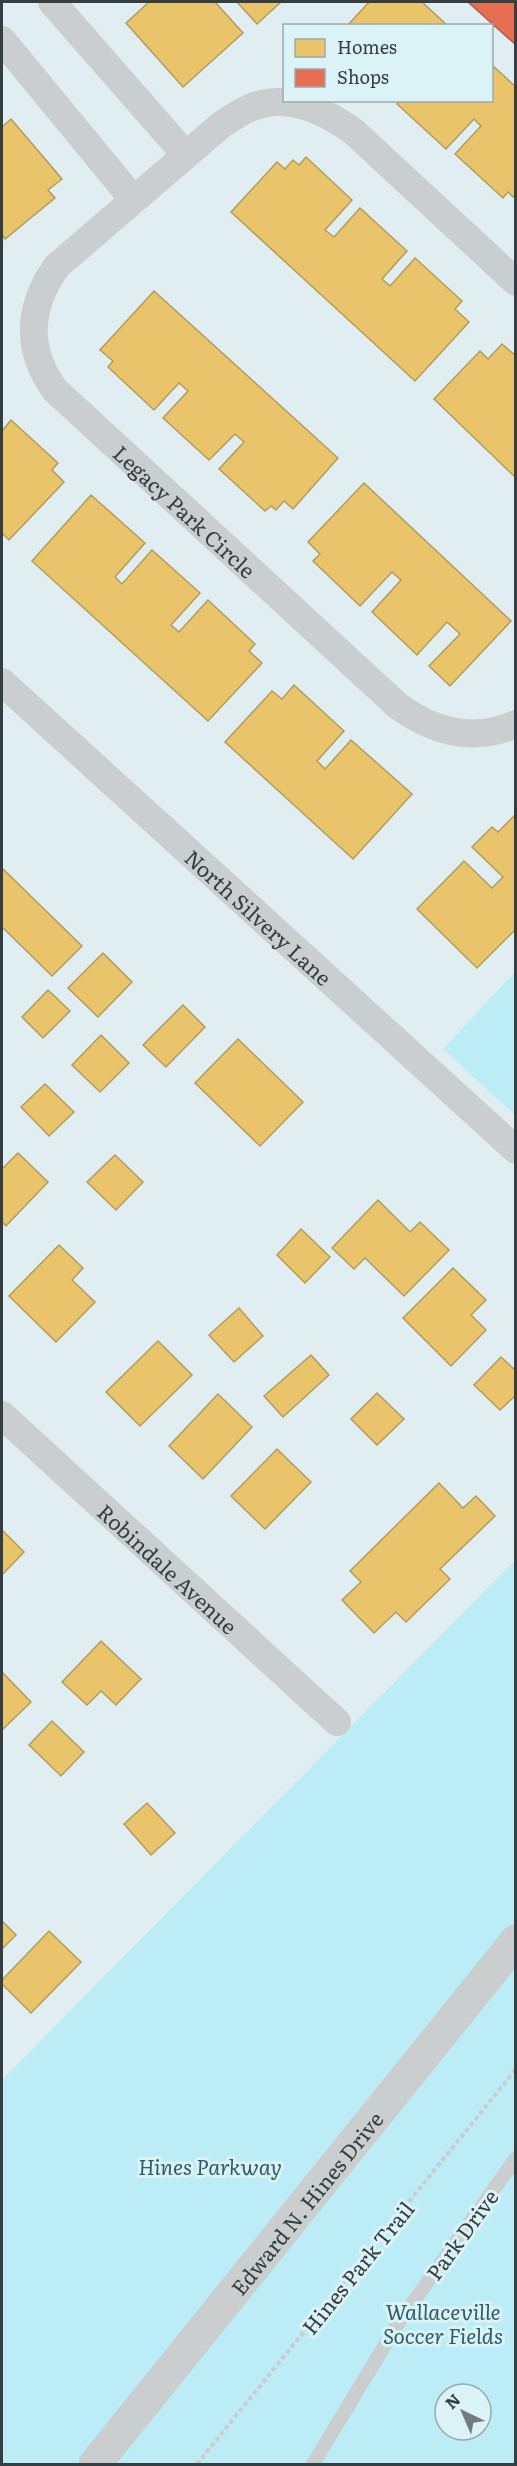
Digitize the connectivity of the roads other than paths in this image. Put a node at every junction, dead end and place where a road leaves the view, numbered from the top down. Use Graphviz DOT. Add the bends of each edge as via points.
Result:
graph roads {
  1 [pos="52,2"];
  2 [pos="2,40"];
  3 [pos="185,154"];
  4 [pos="133,199"];
  5 [pos="516,282"];
  6 [pos="2,682"];
  7 [pos="516,724"];
  8 [pos="516,1150"];
  9 [pos="2,1415"];
  10 [pos="338,1722"];
  11 [pos="516,1941"];
  12 [pos="516,2158"];
  13 [pos="94,2464"];
  14 [pos="313,2464"];
  1 -- 3 [label="street"];
  2 -- 4 [label="street"];
  3 -- 4 [label="street, Legacy Park Circle"];
  3 -- 5 [label="street, Legacy Park Circle" via="221,124 250,108 272,102 315,108 354,132"];
  4 -- 7 [label="street, Legacy Park Circle" via="57,266 44,284 35,309 33,334 45,378 398,706 433,727 455,733 483,734"];
  6 -- 8 [label="street, North Silvery Lane"];
  9 -- 10 [label="street, Robindale Avenue"];
  11 -- 13 [label="street, Edward N. Hines Drive"];
  12 -- 14 [label="lane, Park Drive" via="399,2322"];
}
